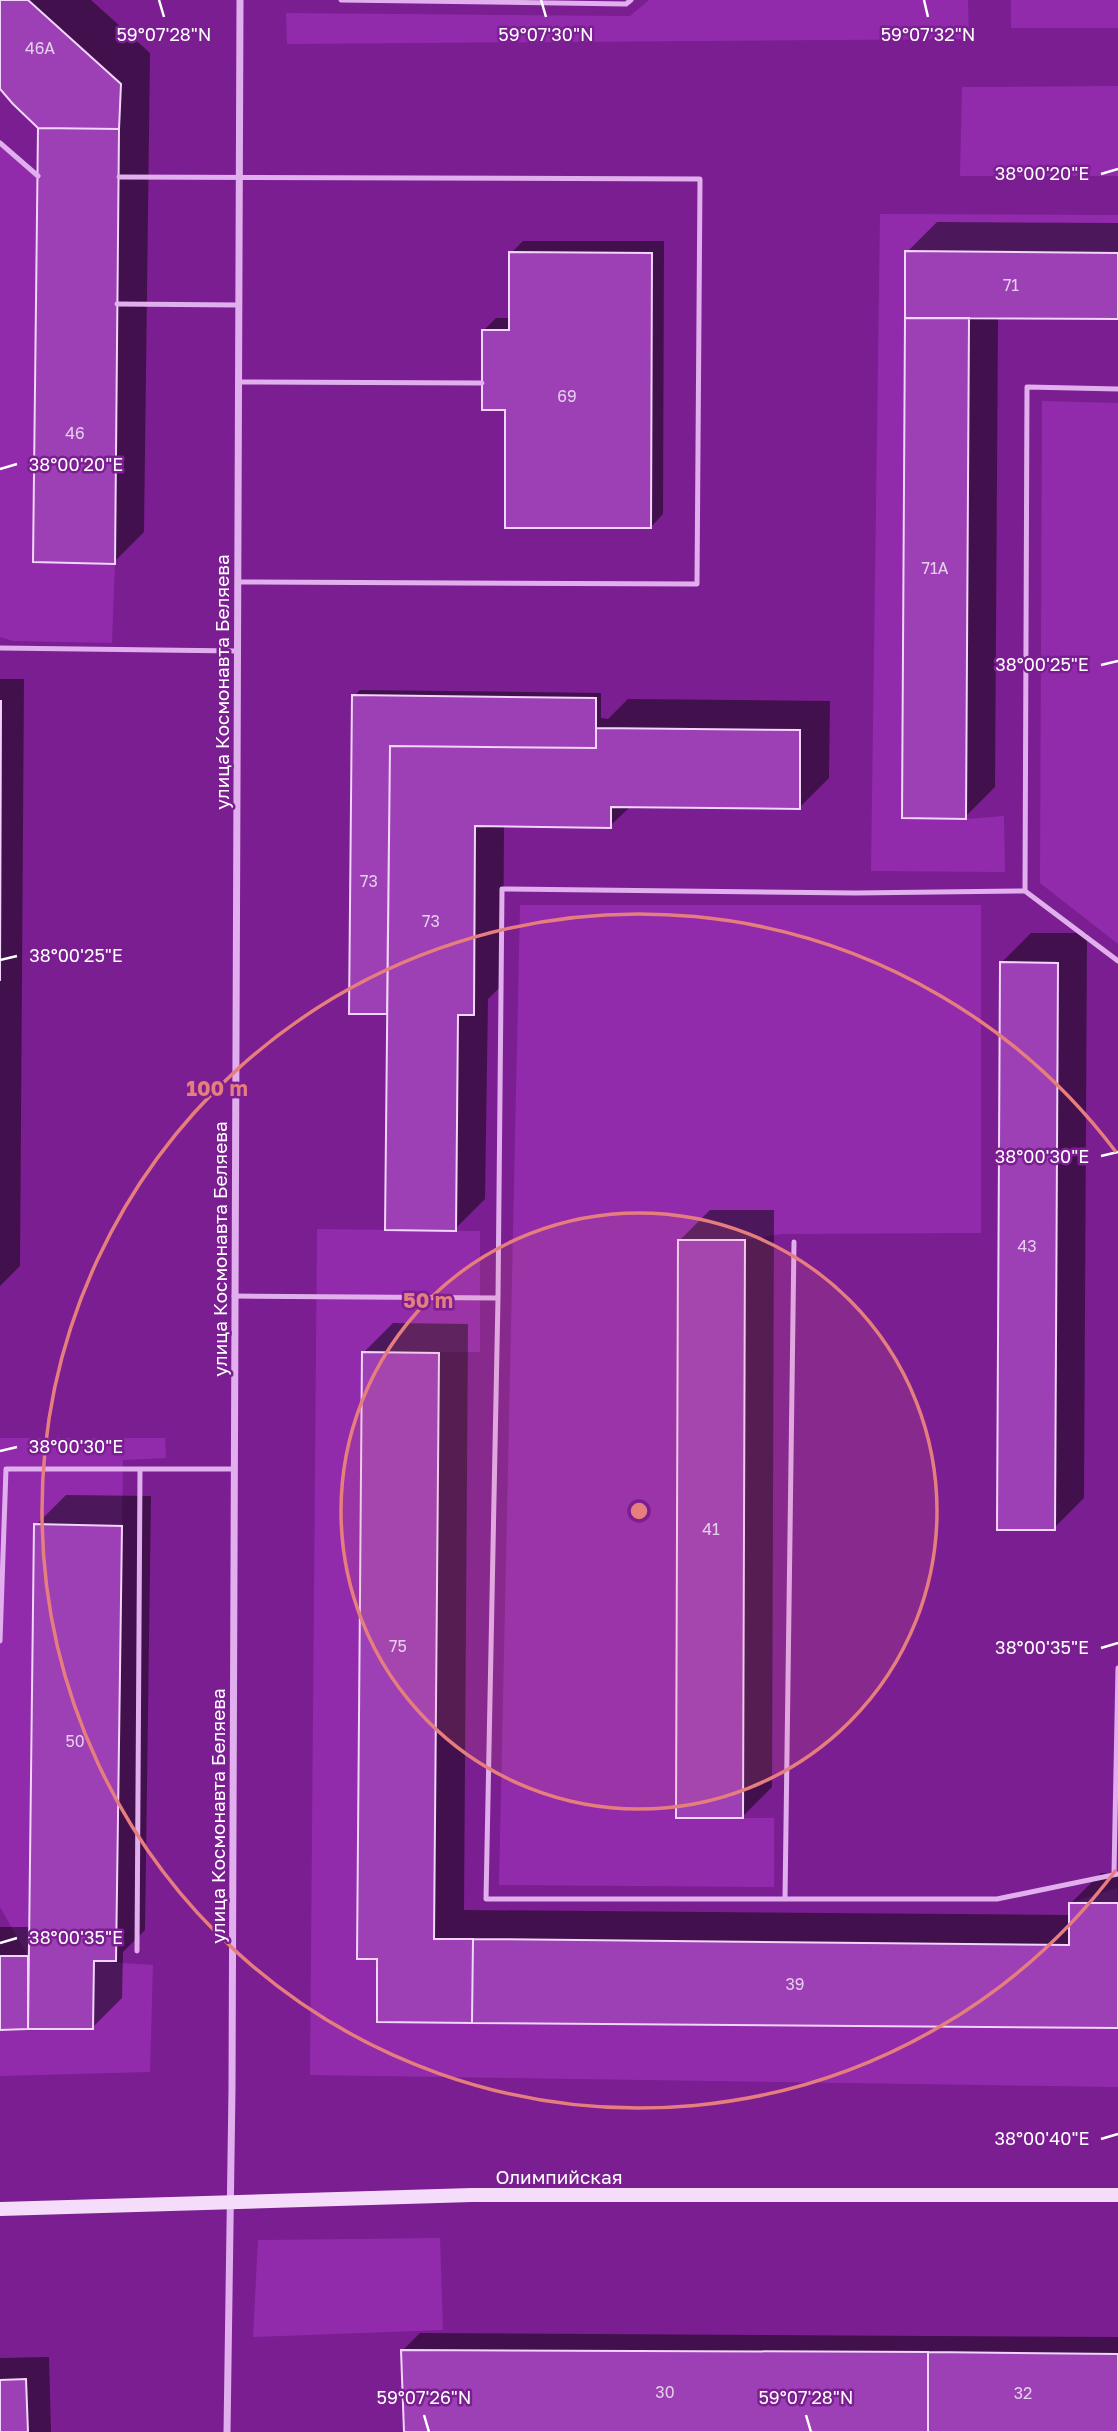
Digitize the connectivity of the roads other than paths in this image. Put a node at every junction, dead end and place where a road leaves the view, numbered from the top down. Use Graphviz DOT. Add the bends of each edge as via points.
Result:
graph roads {
  1 [pos="240,0"];
  2 [pos="341,0"];
  3 [pos="631,0"];
  4 [pos="0,143"];
  5 [pos="38,176"];
  6 [pos="119,177"];
  7 [pos="239,177"];
  8 [pos="117,304"];
  9 [pos="239,305"];
  10 [pos="238,382"];
  11 [pos="482,383"];
  12 [pos="1118,389"];
  13 [pos="238,582"];
  14 [pos="0,648"];
  15 [pos="237,651"];
  16 [pos="1025,891"];
  17 [pos="1118,961"];
  18 [pos="794,1241"];
  19 [pos="234,1296"];
  20 [pos="498,1298"];
  21 [pos="3,1469"];
  22 [pos="140,1469"];
  23 [pos="234,1469"];
  24 [pos="0,1641"];
  25 [pos="1118,1668"];
  26 [pos="1116,1874"];
  27 [pos="785,1899"];
  28 [pos="137,1951"];
  29 [pos="1118,2195"];
  30 [pos="231,2204"];
  31 [pos="0,2209"];
  32 [pos="227,2432"];
  1 -- 7 [label="street, улица Космонавта Беляева"];
  2 -- 3 [label="lane" via="626,4"];
  4 -- 5 [label="lane"];
  6 -- 7 [label="lane"];
  7 -- 9 [label="street, улица Космонавта Беляева"];
  7 -- 13 [label="lane" via="700,179 697,584"];
  8 -- 9 [label="lane"];
  9 -- 10 [label="street, улица Космонавта Беляева"];
  10 -- 11 [label="lane"];
  10 -- 13 [label="street, улица Космонавта Беляева"];
  12 -- 16 [label="lane" via="1027,387"];
  13 -- 15 [label="street, улица Космонавта Беляева"];
  14 -- 15 [label="lane"];
  15 -- 19 [label="street, улица Космонавта Беляева"];
  16 -- 17 [label="lane"];
  16 -- 20 [label="lane" via="502,889"];
  18 -- 27 [label="lane"];
  19 -- 20 [label="lane"];
  19 -- 23 [label="street, улица Космонавта Беляева"];
  20 -- 27 [label="lane" via="486,1899"];
  21 -- 22 [label="lane"];
  21 -- 24 [label="lane"];
  22 -- 23 [label="lane"];
  22 -- 28 [label="lane"];
  23 -- 30 [label="street, улица Космонавта Беляева"];
  25 -- 26 [label="lane"];
  26 -- 27 [label="lane" via="997,1899"];
  29 -- 30 [label="main road, Олимпийская" via="472,2195"];
  30 -- 31 [label="main road, Олимпийская"];
  30 -- 32 [label="street, улица Космонавта Беляева"];
}
